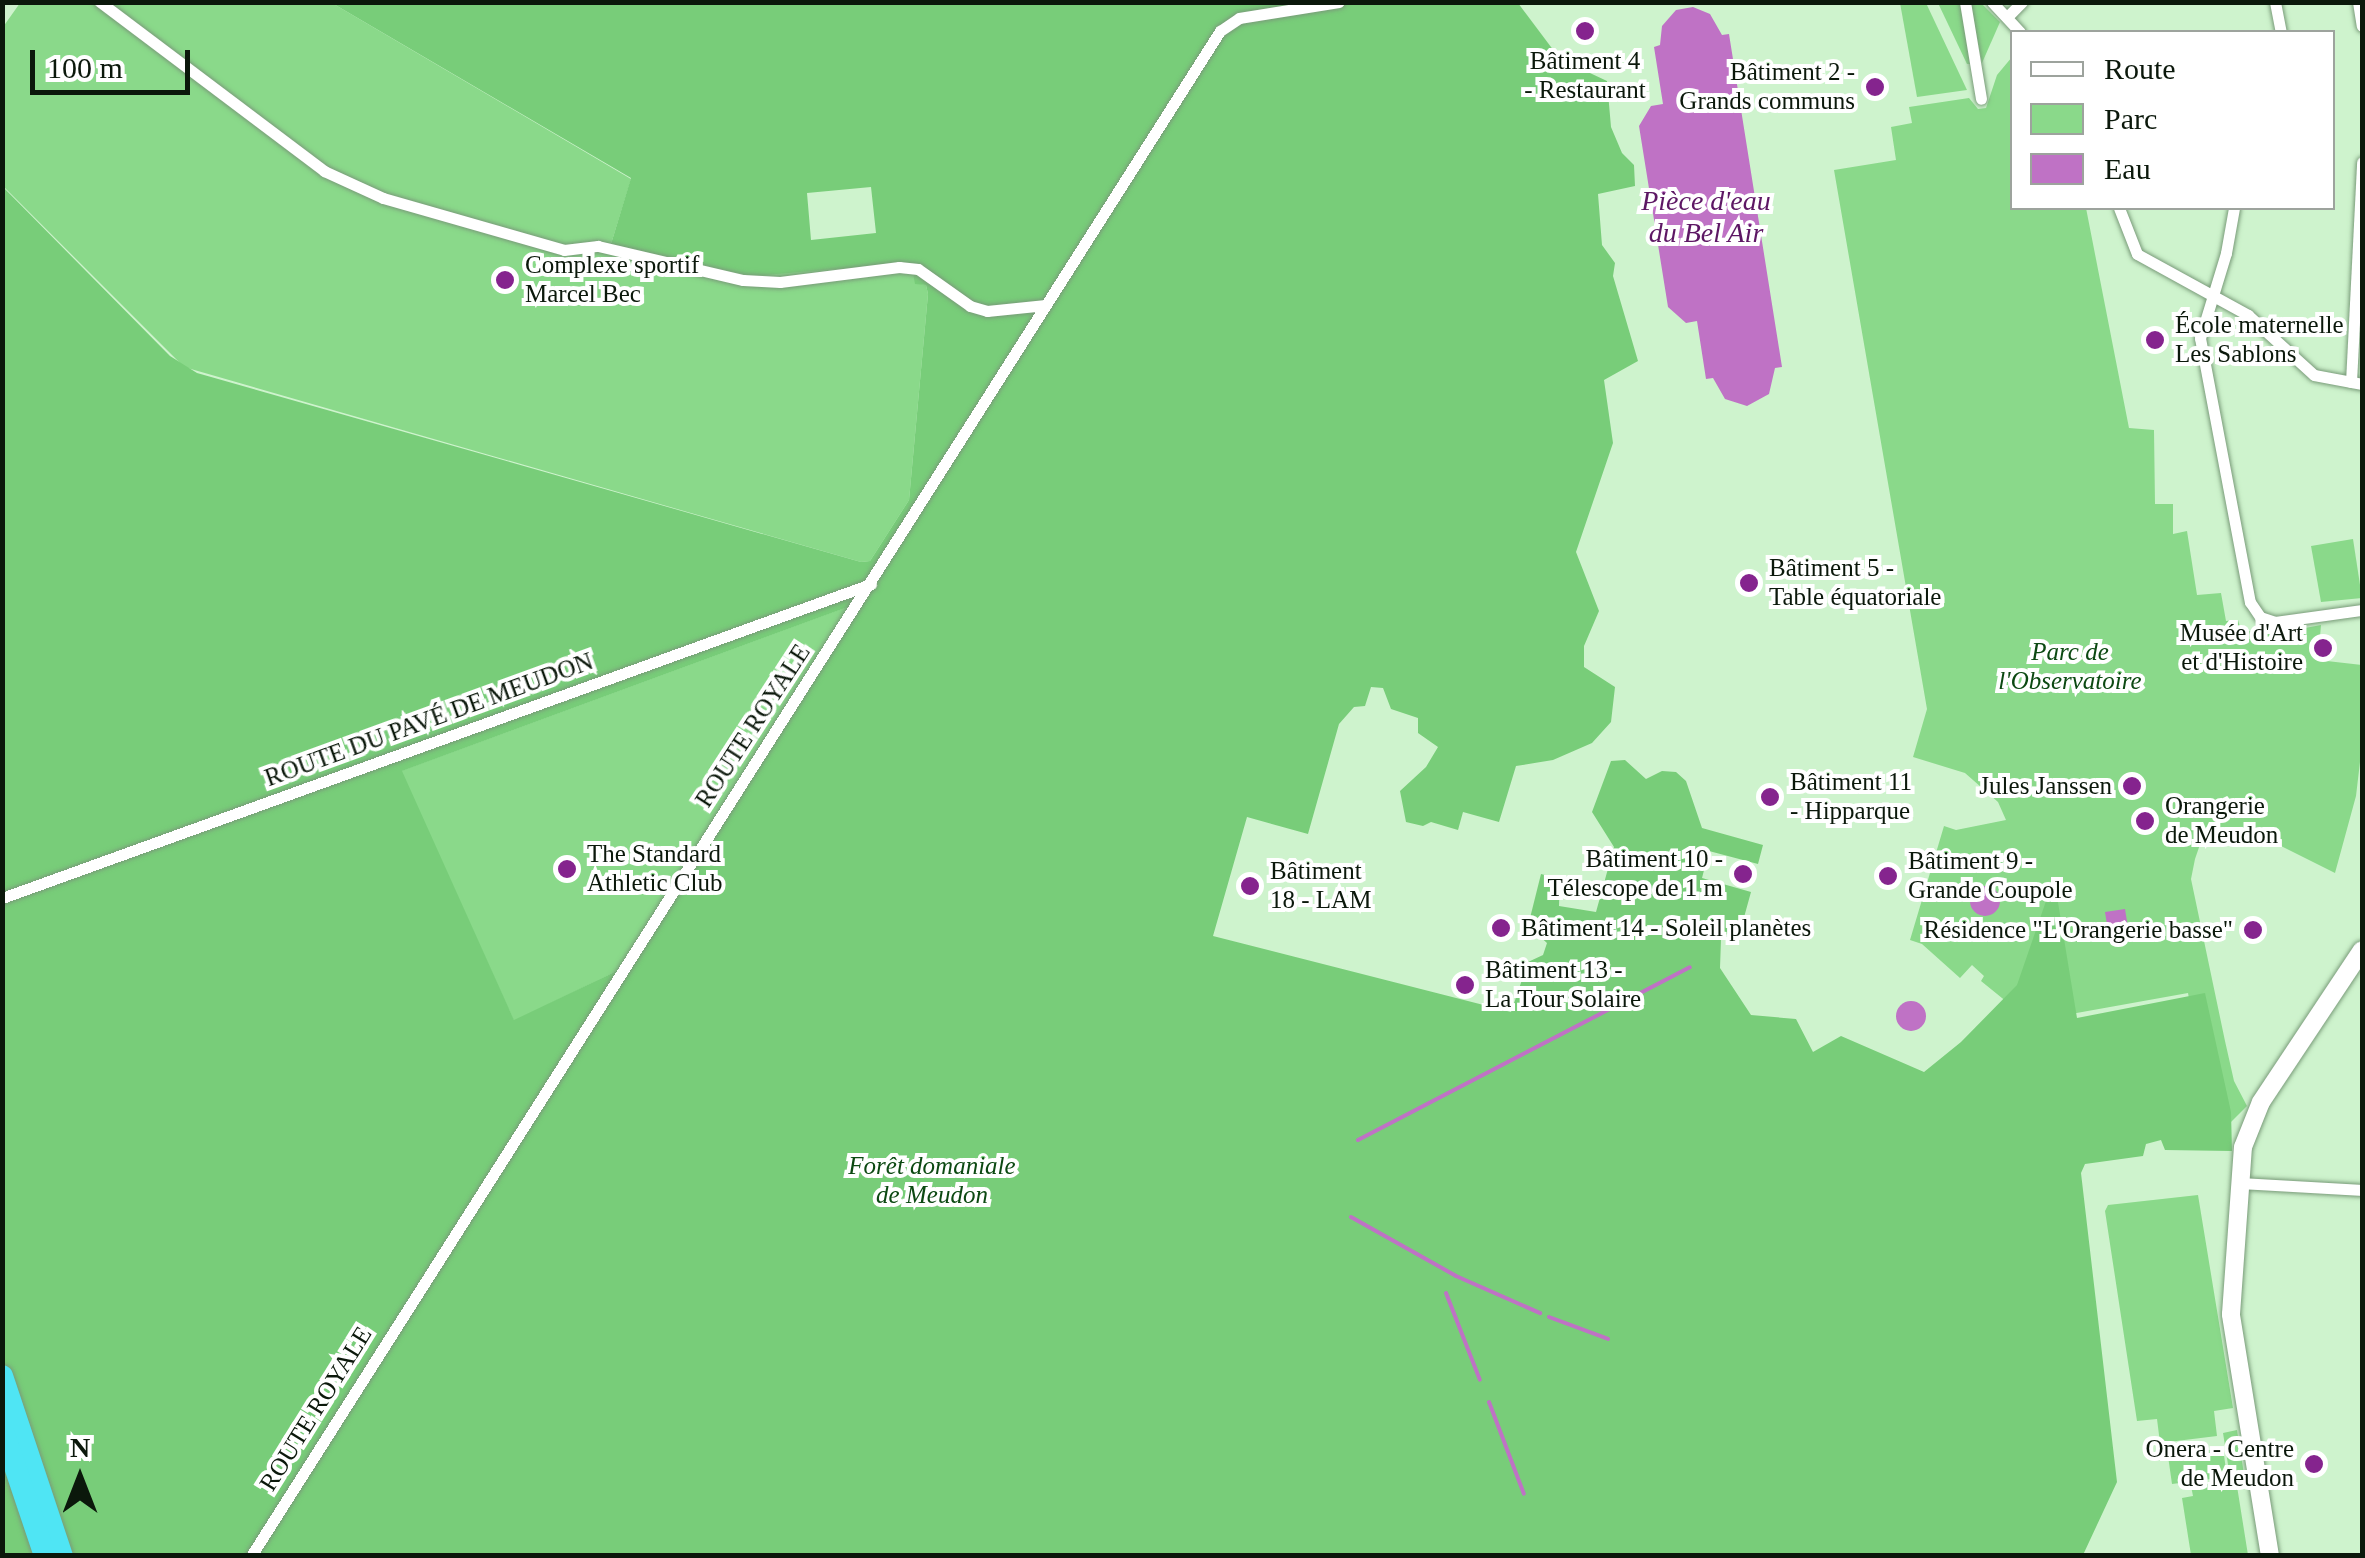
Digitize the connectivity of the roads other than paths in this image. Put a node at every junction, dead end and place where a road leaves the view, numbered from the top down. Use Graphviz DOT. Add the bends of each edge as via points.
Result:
graph roads {
  1 [pos="100,2"];
  2 [pos="1339,2"];
  3 [pos="1965,2"];
  4 [pos="1992,2"];
  5 [pos="2022,2"];
  6 [pos="2274,2"];
  7 [pos="2358,2"];
  8 [pos="2007,17"];
  9 [pos="2362,26"];
  10 [pos="2018,30"];
  11 [pos="2280,30"];
  12 [pos="1981,99"];
  13 [pos="2362,162"];
  14 [pos="2120,210"];
  15 [pos="2234,210"];
  16 [pos="2213,297"];
  17 [pos="1048,304"];
  18 [pos="2357,383"];
  19 [pos="871,584"];
  20 [pos="2362,610"];
  21 [pos="2,898"];
  22 [pos="2362,950"];
  23 [pos="2241,1183"];
  24 [pos="2362,1190"];
  25 [pos="2,1376"];
  26 [pos="2,1428"];
  27 [pos="46,1556"];
  28 [pos="62,1556"];
  29 [pos="251,1556"];
  30 [pos="2270,1556"];
  1 -- 17 [label="street" via="324,172 383,198 564,250 606,248 743,280 780,282 899,266 918,269 987,311"];
  2 -- 17 [label="street, ROUTE ROYALE" via="1229,23"];
  3 -- 12 [label="street"];
  4 -- 8 [label="street"];
  5 -- 8 [label="street"];
  6 -- 11 [label="street"];
  7 -- 9 [label="street"];
  8 -- 10 [label="street"];
  13 -- 18 [label="street"];
  14 -- 16 [label="street" via="2137,254"];
  15 -- 16 [label="street"];
  16 -- 18 [label="street" via="2248,315 2314,375"];
  16 -- 20 [label="street" via="2200,338 2250,602 2274,622"];
  17 -- 19 [label="street, ROUTE ROYALE"];
  19 -- 21 [label="street, ROUTE DU PAVÉ DE MEUDON"];
  19 -- 29 [label="street, ROUTE ROYALE"];
  22 -- 23 [label="main road" via="2261,1102 2243,1147"];
  23 -- 24 [label="street"];
  23 -- 30 [label="main road" via="2231,1314"];
  25 -- 28 [label="highway"];
  26 -- 27 [label="highway"];
}
